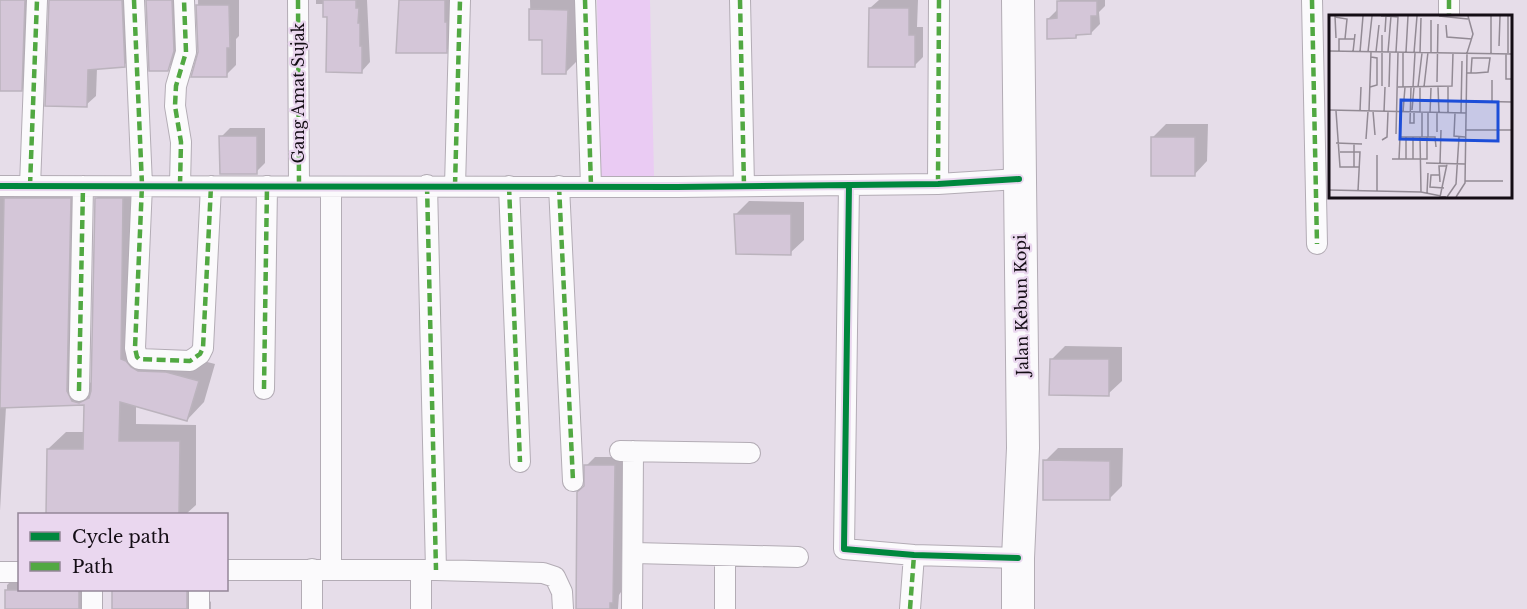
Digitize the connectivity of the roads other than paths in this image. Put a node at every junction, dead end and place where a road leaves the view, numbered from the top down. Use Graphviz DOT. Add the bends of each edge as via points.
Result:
graph roads {
  1 [pos="37,0"];
  2 [pos="134,0"];
  3 [pos="184,0"];
  4 [pos="298,0"];
  5 [pos="460,0"];
  6 [pos="585,0"];
  7 [pos="740,0"];
  8 [pos="939,0"];
  9 [pos="1018,0"];
  10 [pos="1312,0"];
  11 [pos="1019,179"];
  12 [pos="938,184"];
  13 [pos="142,185"];
  14 [pos="180,185"];
  15 [pos="299,185"];
  16 [pos="427,185"];
  17 [pos="849,185"];
  18 [pos="0,186"];
  19 [pos="30,186"];
  20 [pos="83,186"];
  21 [pos="211,186"];
  22 [pos="267,186"];
  23 [pos="455,186"];
  24 [pos="509,186"];
  25 [pos="560,186"];
  26 [pos="591,186"];
  27 [pos="744,186"];
  28 [pos="331,187"];
  29 [pos="1317,244"];
  30 [pos="264,389"];
  31 [pos="79,391"];
  32 [pos="750,453"];
  33 [pos="520,462"];
  34 [pos="573,481"];
  35 [pos="634,553"];
  36 [pos="914,555"];
  37 [pos="725,556"];
  38 [pos="798,557"];
  39 [pos="1018,558"];
  40 [pos="321,569"];
  41 [pos="228,570"];
  42 [pos="428,570"];
  43 [pos="0,572"];
  44 [pos="18,572"];
  45 [pos="92,591"];
  46 [pos="199,591"];
  47 [pos="92,609"];
  48 [pos="199,609"];
  49 [pos="312,609"];
  50 [pos="421,609"];
  51 [pos="563,609"];
  52 [pos="632,609"];
  53 [pos="725,609"];
  54 [pos="910,609"];
  55 [pos="1018,609"];
  1 -- 19 [label="street"];
  2 -- 13 [label="street"];
  3 -- 14 [label="street" via="186,52 176,86 175,106 181,142"];
  4 -- 15 [label="street, Gang Amat Sujak"];
  5 -- 23 [label="street"];
  6 -- 26 [label="street"];
  7 -- 27 [label="street"];
  8 -- 12 [label="street"];
  9 -- 11 [label="main road, Jalan Kebun Kopi"];
  10 -- 29 [label="street"];
  11 -- 12 [label="street"];
  11 -- 39 [label="main road, Jalan Kebun Kopi" via="1023,448"];
  12 -- 17 [label="street"];
  13 -- 14 [label="street"];
  13 -- 20 [label="street"];
  13 -- 21 [label="street" via="135,353 140,359 182,361 196,358 202,348"];
  14 -- 21 [label="street"];
  15 -- 22 [label="street"];
  15 -- 28 [label="street"];
  16 -- 23 [label="street"];
  16 -- 28 [label="street"];
  16 -- 42 [label="street"];
  17 -- 27 [label="street"];
  17 -- 36 [label="street" via="843,546 846,550"];
  18 -- 19 [label="street"];
  19 -- 20 [label="street"];
  20 -- 31 [label="street"];
  21 -- 22 [label="street"];
  22 -- 30 [label="street"];
  23 -- 24 [label="street"];
  24 -- 25 [label="street"];
  24 -- 33 [label="street"];
  25 -- 26 [label="street"];
  25 -- 34 [label="street"];
  26 -- 27 [label="street"];
  28 -- 40 [label="street"];
  32 -- 35 [label="street" via="627,451"];
  35 -- 37 [label="street"];
  35 -- 52 [label="street"];
  36 -- 39 [label="street"];
  36 -- 54 [label="street"];
  37 -- 38 [label="street"];
  37 -- 53 [label="street"];
  39 -- 55 [label="main road, Jalan Kebun Kopi"];
  40 -- 41 [label="street"];
  40 -- 42 [label="street"];
  40 -- 49 [label="street"];
  42 -- 50 [label="street"];
  42 -- 51 [label="street" via="543,573 555,577 562,592"];
  43 -- 44 [label="street"];
  45 -- 47 [label="street"];
  46 -- 48 [label="street"];
}
